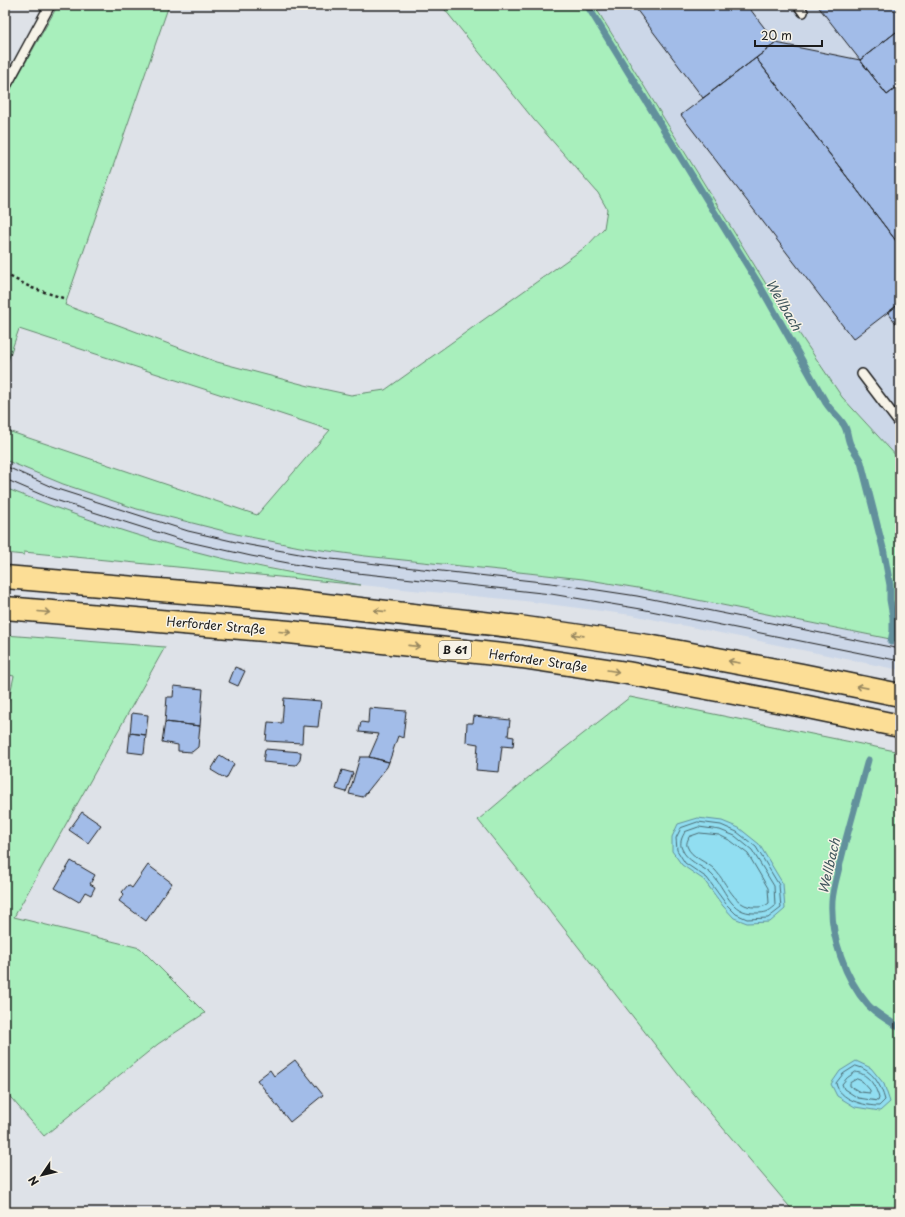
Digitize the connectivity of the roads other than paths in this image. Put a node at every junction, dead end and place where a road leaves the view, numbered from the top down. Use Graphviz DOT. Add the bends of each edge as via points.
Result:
graph roads {
  1 [pos="50,5"];
  2 [pos="5,88"];
  3 [pos="862,374"];
  4 [pos="900,424"];
  5 [pos="5,577"];
  6 [pos="5,608"];
  7 [pos="900,695"];
  8 [pos="900,726"];
  1 -- 2 [label="lane"];
  3 -- 4 [label="lane"];
  7 -- 5 [label="main road, one-way" via="648,646 519,627 290,601"];
  6 -- 8 [label="main road, Herforder Straße / B 61, one-way" via="289,632 522,657 627,673"];
}
